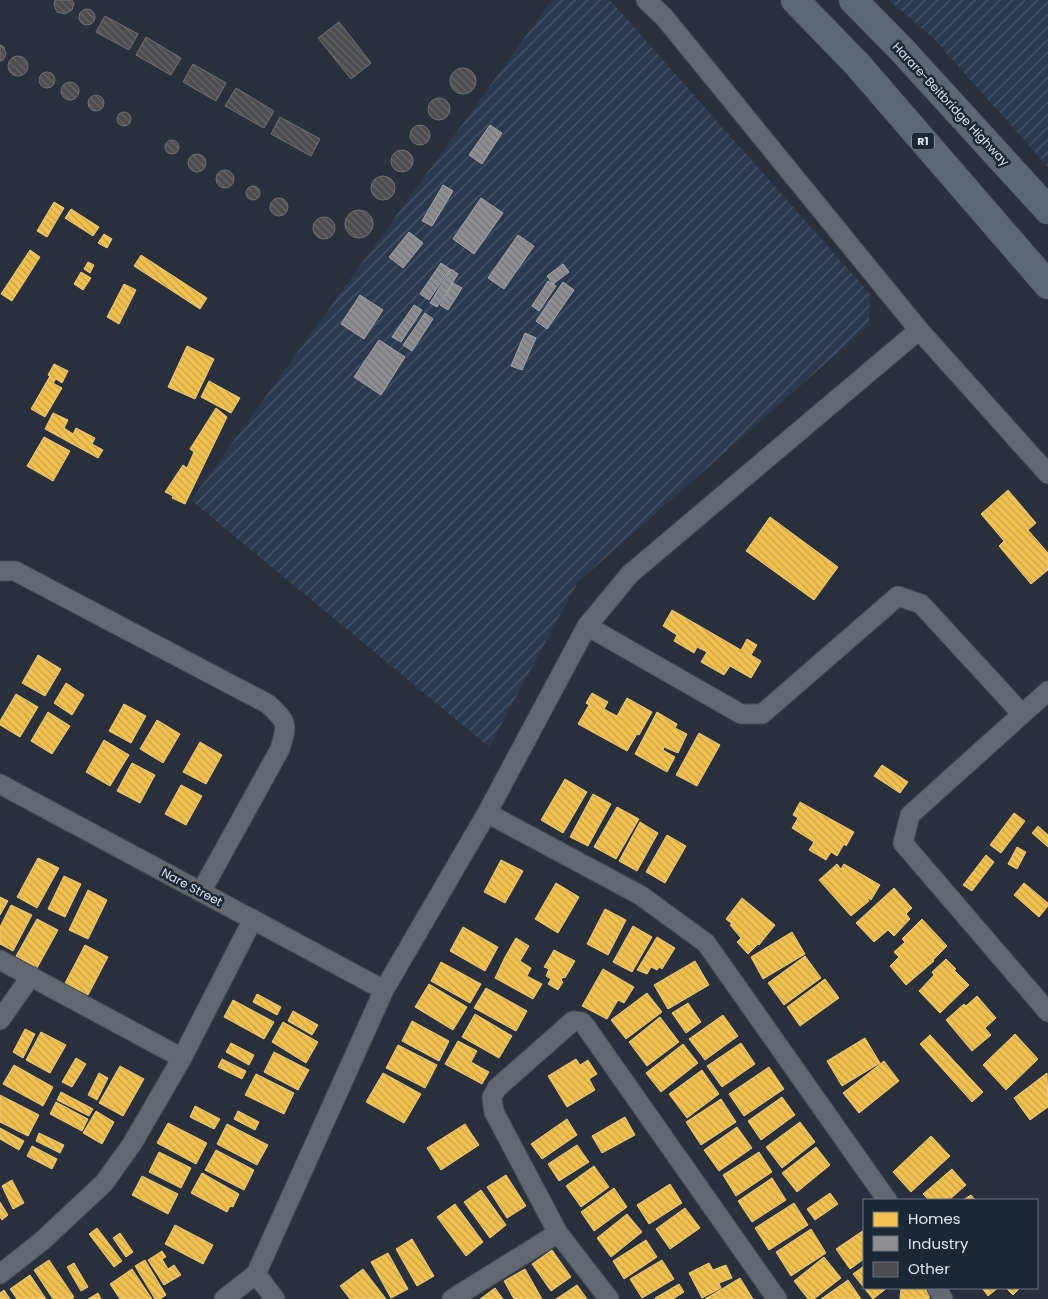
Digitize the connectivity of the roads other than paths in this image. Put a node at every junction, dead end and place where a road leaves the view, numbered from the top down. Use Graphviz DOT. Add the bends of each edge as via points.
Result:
graph roads {
  1 [pos="646,0"];
  2 [pos="795,0"];
  3 [pos="853,0"];
  4 [pos="1048,210"];
  5 [pos="1048,285"];
  6 [pos="919,330"];
  7 [pos="1048,474"];
  8 [pos="0,571"];
  9 [pos="587,626"];
  10 [pos="1048,691"];
  11 [pos="1022,714"];
  12 [pos="0,784"];
  13 [pos="487,813"];
  14 [pos="201,892"];
  15 [pos="253,919"];
  16 [pos="0,960"];
  17 [pos="31,976"];
  18 [pos="384,990"];
  19 [pos="1048,1012"];
  20 [pos="0,1020"];
  21 [pos="182,1058"];
  22 [pos="886,1199"];
  23 [pos="558,1233"];
  24 [pos="0,1274"];
  25 [pos="256,1274"];
  26 [pos="224,1299"];
  27 [pos="275,1299"];
  28 [pos="452,1299"];
  29 [pos="609,1299"];
  30 [pos="777,1299"];
  1 -- 6 [label="street" via="670,25"];
  2 -- 5 [label="highway, R1" via="857,64"];
  3 -- 4 [label="highway, Harare-Beitbridge Highway"];
  6 -- 7 [label="street"];
  6 -- 9 [label="street" via="630,574"];
  8 -- 14 [label="street" via="15,571 268,704 283,718 286,732 280,749"];
  9 -- 11 [label="street" via="741,714 762,714 898,596 921,604"];
  9 -- 13 [label="street"];
  10 -- 11 [label="street"];
  11 -- 19 [label="street" via="910,814 903,843"];
  12 -- 14 [label="street, Nare Street"];
  13 -- 18 [label="street"];
  13 -- 22 [label="street" via="640,895 706,943"];
  14 -- 15 [label="street, Nare Street"];
  15 -- 18 [label="street, Nare Street"];
  15 -- 21 [label="street"];
  16 -- 17 [label="street"];
  17 -- 20 [label="street"];
  17 -- 21 [label="street"];
  18 -- 25 [label="street"];
  21 -- 24 [label="street" via="132,1144 104,1184"];
  23 -- 28 [label="street"];
  23 -- 29 [label="street"];
  23 -- 30 [label="street" via="494,1112 492,1097 570,1023 578,1020"];
  25 -- 26 [label="street"];
  25 -- 27 [label="street"];
}
